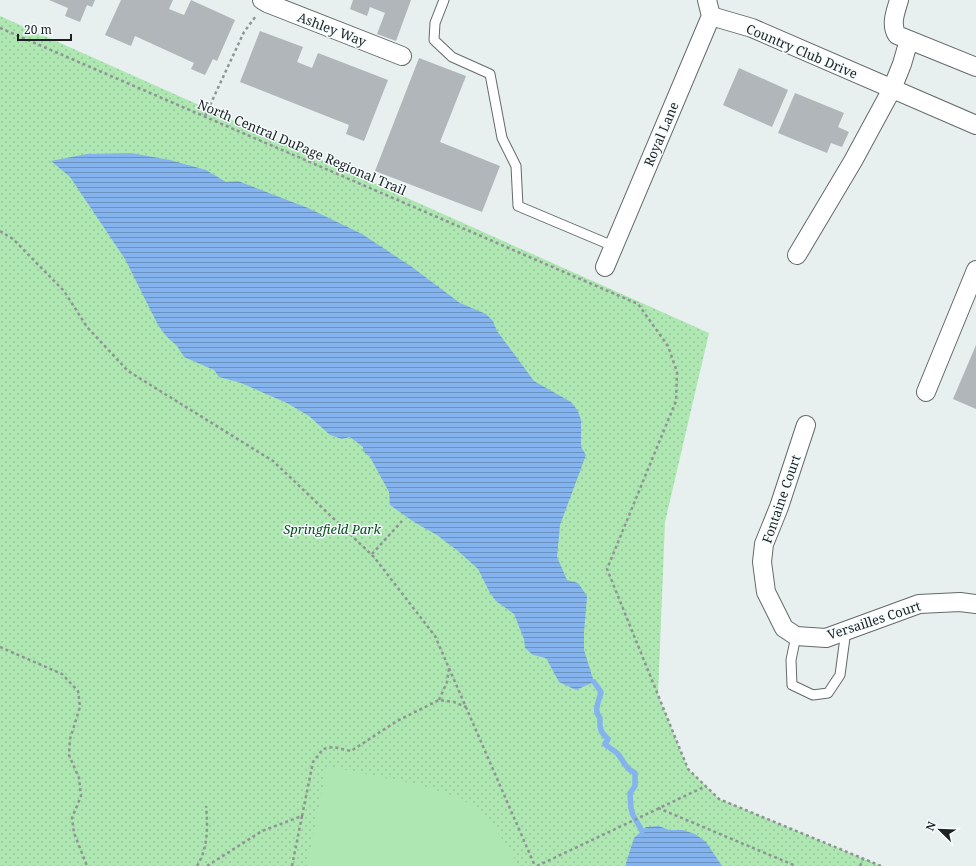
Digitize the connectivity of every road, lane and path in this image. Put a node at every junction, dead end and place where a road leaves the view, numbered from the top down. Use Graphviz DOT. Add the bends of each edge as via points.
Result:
graph roads {
  1 [pos="444,0"];
  2 [pos="899,0"];
  3 [pos="264,2"];
  4 [pos="709,8"];
  5 [pos="0,28"];
  6 [pos="909,40"];
  7 [pos="402,56"];
  8 [pos="976,68"];
  9 [pos="892,88"];
  10 [pos="205,116"];
  11 [pos="976,125"];
  12 [pos="0,231"];
  13 [pos="613,246"];
  14 [pos="797,255"];
  15 [pos="605,267"];
  16 [pos="976,270"];
  17 [pos="926,392"];
  18 [pos="806,425"];
  19 [pos="402,521"];
  20 [pos="372,554"];
  21 [pos="976,604"];
  22 [pos="847,629"];
  23 [pos="796,636"];
  24 [pos="0,647"];
  25 [pos="449,667"];
  26 [pos="439,700"];
  27 [pos="466,707"];
  28 [pos="706,786"];
  29 [pos="206,806"];
  30 [pos="658,808"];
  31 [pos="302,816"];
  32 [pos="863,859"];
  33 [pos="87,866"];
  34 [pos="197,866"];
  35 [pos="207,866"];
  36 [pos="292,866"];
  37 [pos="536,866"];
  38 [pos="796,866"];
  39 [pos="860,866"];
  40 [pos="881,866"];
  1 -- 13 [label="lane" via="435,23 434,40 452,57 490,74 502,138 516,166 518,206"];
  2 -- 6 [label="street" via="893,21 894,30 897,35"];
  3 -- 7 [label="street, Ashley Way"];
  3 -- 10 [label="path" via="244,32"];
  4 -- 9 [label="street, Country Club Drive"];
  4 -- 13 [label="street, Royal Lane"];
  5 -- 10 [label="path, North Central DuPage Regional Trail"];
  6 -- 8 [label="street"];
  6 -- 9 [label="street"];
  9 -- 11 [label="street, Country Club Drive"];
  9 -- 14 [label="street" via="853,161"];
  10 -- 28 [label="path, North Central DuPage Regional Trail" via="638,304 668,346 677,372 676,401 607,569 688,769"];
  12 -- 20 [label="path" via="13,239 64,291 87,327 128,371 273,461"];
  13 -- 15 [label="street, Royal Lane"];
  16 -- 17 [label="street"];
  18 -- 23 [label="street, Fontaine Court" via="764,544 762,562 766,592 784,628"];
  19 -- 20 [label="path"];
  20 -- 25 [label="path" via="436,636"];
  21 -- 22 [label="street, Versailles Court" via="919,604"];
  22 -- 23 [label="street, Versailles Court" via="826,638"];
  22 -- 23 [label="lane" via="840,675 828,693 813,695 792,685 791,660"];
  24 -- 33 [label="path" via="62,674 78,691 80,707 70,739 69,755 79,778 81,796 72,818 74,833"];
  25 -- 26 [label="path" via="447,682"];
  25 -- 27 [label="path"];
  26 -- 27 [label="path"];
  26 -- 31 [label="path" via="397,721 351,751 333,747 323,749 313,762"];
  27 -- 37 [label="path"];
  28 -- 30 [label="path"];
  28 -- 32 [label="path, North Central DuPage Regional Trail" via="719,799"];
  29 -- 34 [label="path" via="206,839"];
  30 -- 37 [label="path"];
  30 -- 38 [label="path"];
  31 -- 35 [label="path" via="262,831"];
  31 -- 36 [label="path"];
  32 -- 39 [label="path"];
  32 -- 40 [label="path, North Central DuPage Regional Trail"];
}
